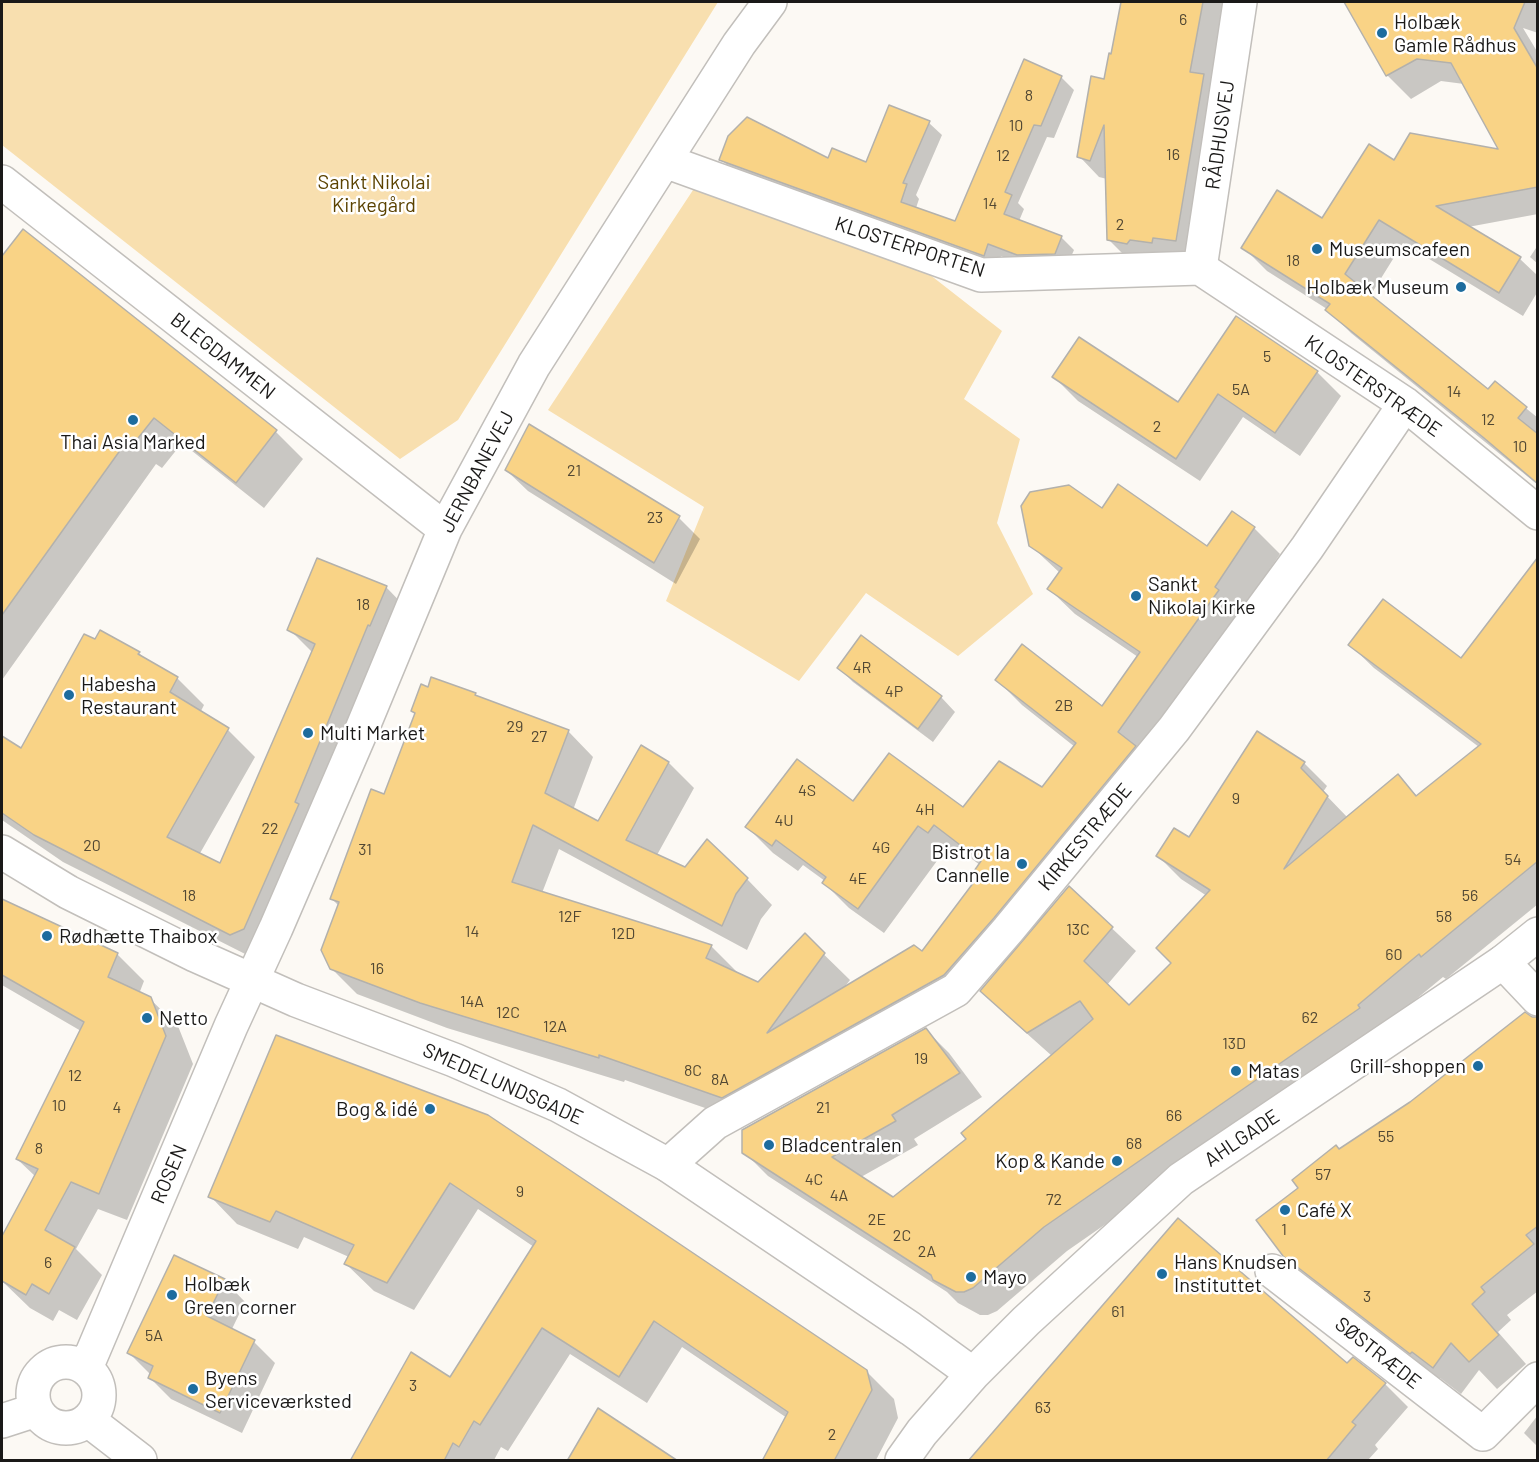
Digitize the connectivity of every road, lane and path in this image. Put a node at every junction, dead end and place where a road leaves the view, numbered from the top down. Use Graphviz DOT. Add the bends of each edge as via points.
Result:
graph roads {
  1 [pos="770,2"];
  2 [pos="1240,2"];
  3 [pos="665,161"];
  4 [pos="2,182"];
  5 [pos="1200,268"];
  6 [pos="1405,404"];
  7 [pos="1538,513"];
  8 [pos="445,530"];
  9 [pos="2,852"];
  10 [pos="1538,934"];
  11 [pos="1503,963"];
  12 [pos="252,980"];
  13 [pos="1538,999"];
  14 [pos="668,1165"];
  15 [pos="1272,1271"];
  16 [pos="86,1368"];
  17 [pos="973,1374"];
  18 [pos="1538,1378"];
  19 [pos="36,1410"];
  20 [pos="88,1420"];
  21 [pos="2,1421"];
  22 [pos="1485,1447"];
  23 [pos="140,1461"];
  24 [pos="902,1461"];
  1 -- 3 [label="street, JERNBANEVEJ"];
  2 -- 5 [label="street, RÅDHUSVEJ"];
  3 -- 5 [label="street, KLOSTERPORTEN" via="981,274"];
  3 -- 8 [label="street, JERNBANEVEJ" via="534,365"];
  4 -- 8 [label="street, BLEGDAMMEN"];
  5 -- 6 [label="street, KLOSTERSTRÆDE"];
  6 -- 7 [label="street, KLOSTERSTRÆDE"];
  6 -- 14 [label="street, KIRKESTRÆDE" via="1308,548 1174,729 956,990 715,1123"];
  8 -- 12 [label="street, JERNBANEVEJ"];
  9 -- 12 [label="street, SMEDELUNDSGADE" via="68,891"];
  10 -- 11 [label="street, AHLGADE"];
  11 -- 13 [label="street"];
  11 -- 17 [label="street, AHLGADE" via="1181,1179"];
  12 -- 14 [label="street, SMEDELUNDSGADE" via="454,1059 558,1105"];
  12 -- 16 [label="street, ROSEN"];
  14 -- 17 [label="street, SMEDELUNDSGADE"];
  15 -- 22 [label="street, SØSTRÆDE"];
  16 -- 19 [label="street" via="59,1362 42,1371 32,1394"];
  16 -- 20 [label="street" via="96,1381 99,1398"];
  17 -- 24 [label="street, AHLGADE"];
  18 -- 22 [label="street"];
  19 -- 20 [label="street" via="47,1422 64,1428"];
  19 -- 21 [label="street"];
  20 -- 23 [label="street"];
}
